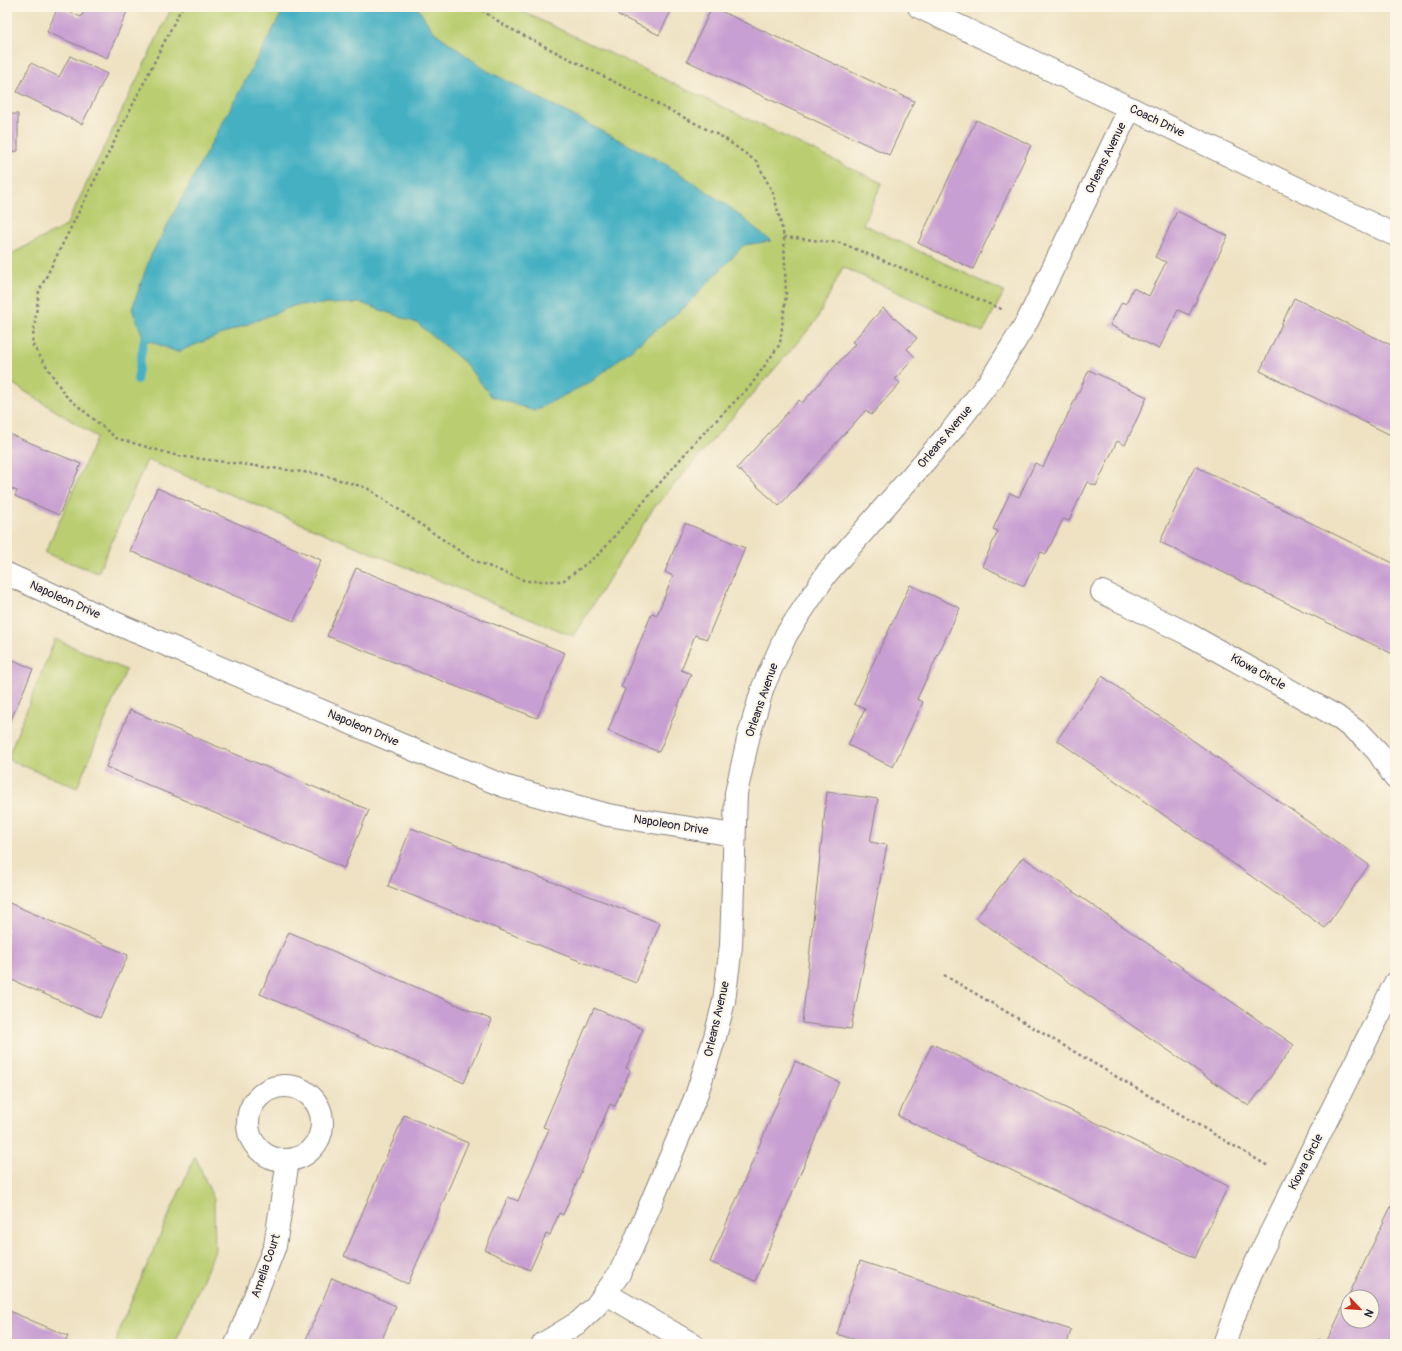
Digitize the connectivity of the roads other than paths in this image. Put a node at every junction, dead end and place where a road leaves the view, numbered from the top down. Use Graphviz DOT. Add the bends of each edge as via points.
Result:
graph roads {
  1 [pos="919,7"];
  2 [pos="1130,108"];
  3 [pos="1395,235"];
  4 [pos="7,574"];
  5 [pos="1102,592"];
  6 [pos="1395,778"];
  7 [pos="734,835"];
  8 [pos="1395,983"];
  9 [pos="288,1160"];
  10 [pos="605,1293"];
  11 [pos="236,1344"];
  12 [pos="543,1344"];
  13 [pos="692,1344"];
  14 [pos="1224,1344"];
  1 -- 2 [label="street, Coach Drive"];
  2 -- 3 [label="street, Coach Drive"];
  2 -- 7 [label="street, Orleans Avenue" via="1028,320 992,378 966,413 827,573 786,635 763,687 749,735 736,793"];
  4 -- 7 [label="street, Napoleon Drive" via="137,632 504,786 608,815"];
  5 -- 6 [label="street, Kiowa Circle" via="1188,634 1336,716 1378,752"];
  7 -- 10 [label="street, Orleans Avenue" via="731,946 724,1001 716,1037 696,1096 632,1248 619,1274"];
  8 -- 14 [label="street, Kiowa Circle" via="1260,1254"];
  9 -- 11 [label="street, Amelia Court" via="275,1246"];
  10 -- 12 [label="street, Orleans Avenue" via="579,1322"];
  10 -- 13 [label="street"];
}
